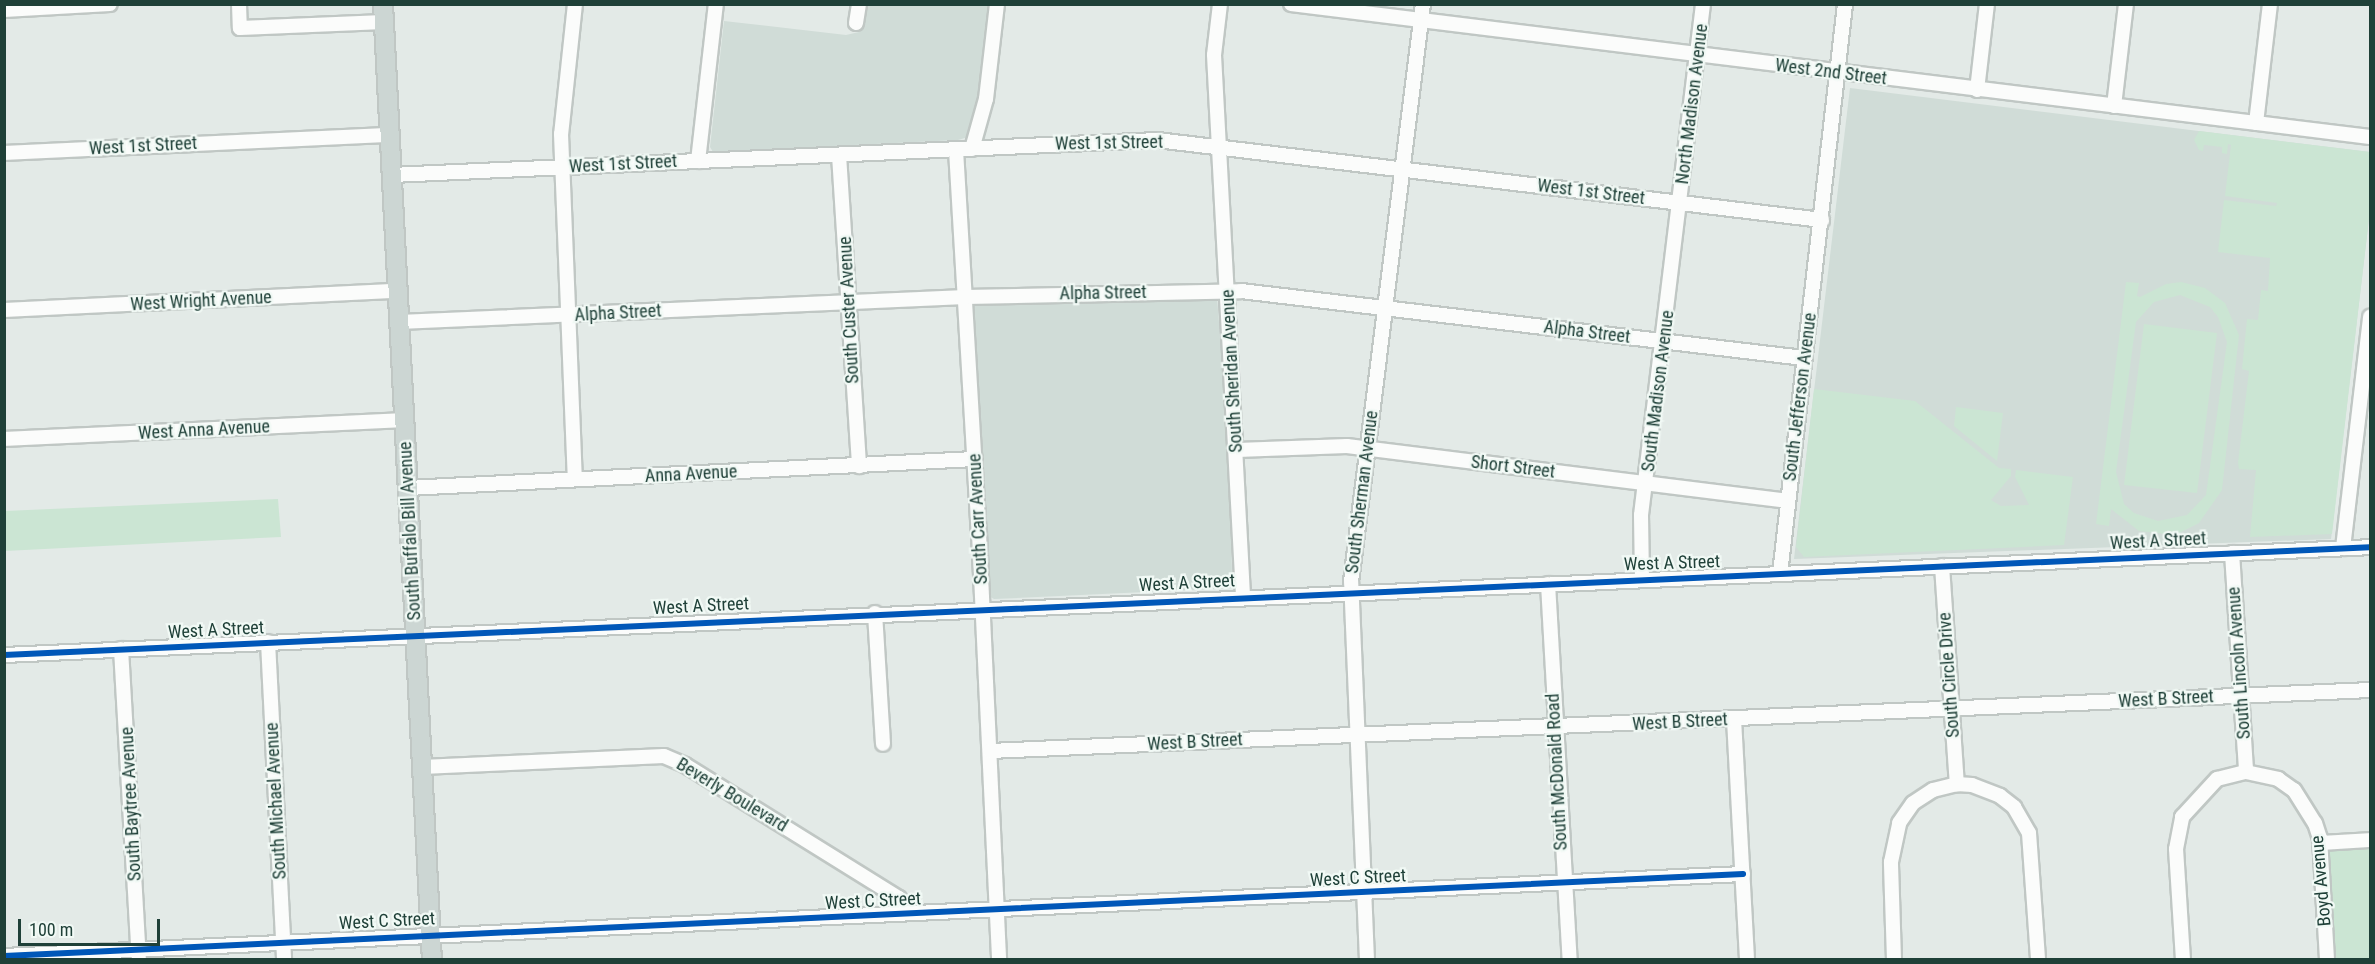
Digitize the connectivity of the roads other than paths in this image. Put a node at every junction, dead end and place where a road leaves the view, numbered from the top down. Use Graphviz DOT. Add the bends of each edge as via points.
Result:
graph roads {
  1 [pos="110,4"];
  2 [pos="239,4"];
  3 [pos="575,4"];
  4 [pos="716,4"];
  5 [pos="859,4"];
  6 [pos="997,4"];
  7 [pos="1220,4"];
  8 [pos="1291,4"];
  9 [pos="1423,4"];
  10 [pos="1703,4"];
  11 [pos="1845,4"];
  12 [pos="1987,4"];
  13 [pos="2126,4"];
  14 [pos="2270,4"];
  15 [pos="4,10"];
  16 [pos="384,13"];
  17 [pos="1421,21"];
  18 [pos="856,23"];
  19 [pos="1697,55"];
  20 [pos="1838,73"];
  21 [pos="1977,90"];
  22 [pos="2114,106"];
  23 [pos="2256,123"];
  24 [pos="390,135"];
  25 [pos="2370,137"];
  26 [pos="1219,147"];
  27 [pos="972,149"];
  28 [pos="956,150"];
  29 [pos="4,153"];
  30 [pos="839,155"];
  31 [pos="698,161"];
  32 [pos="561,167"];
  33 [pos="1401,170"];
  34 [pos="392,175"];
  35 [pos="1680,203"];
  36 [pos="1822,220"];
  37 [pos="397,291"];
  38 [pos="1228,291"];
  39 [pos="965,297"];
  40 [pos="848,302"];
  41 [pos="1385,308"];
  42 [pos="4,310"];
  43 [pos="569,315"];
  44 [pos="2370,317"];
  45 [pos="399,322"];
  46 [pos="1664,341"];
  47 [pos="1804,358"];
  48 [pos="404,420"];
  49 [pos="4,440"];
  50 [pos="1368,449"];
  51 [pos="1237,450"];
  52 [pos="975,459"];
  53 [pos="859,466"];
  54 [pos="575,479"];
  55 [pos="1647,483"];
  56 [pos="408,488"];
  57 [pos="1787,501"];
  58 [pos="2370,547"];
  59 [pos="2343,548"];
  60 [pos="2232,553"];
  61 [pos="1942,566"];
  62 [pos="1780,574"];
  63 [pos="1642,579"];
  64 [pos="1548,584"];
  65 [pos="1351,591"];
  66 [pos="1243,596"];
  67 [pos="983,607"];
  68 [pos="875,613"];
  69 [pos="415,635"];
  70 [pos="268,642"];
  71 [pos="122,649"];
  72 [pos="4,655"];
  73 [pos="2370,690"];
  74 [pos="2241,696"];
  75 [pos="1951,708"];
  76 [pos="1734,719"];
  77 [pos="1554,727"];
  78 [pos="1358,735"];
  79 [pos="883,744"];
  80 [pos="990,751"];
  81 [pos="422,767"];
  82 [pos="2246,772"];
  83 [pos="1957,784"];
  84 [pos="2370,840"];
  85 [pos="2320,843"];
  86 [pos="1743,874"];
  87 [pos="1564,884"];
  88 [pos="1365,893"];
  89 [pos="997,910"];
  90 [pos="900,914"];
  91 [pos="430,934"];
  92 [pos="283,942"];
  93 [pos="139,954"];
  94 [pos="4,956"];
  95 [pos="284,960"];
  96 [pos="432,960"];
  97 [pos="999,960"];
  98 [pos="1366,960"];
  99 [pos="1570,960"];
  100 [pos="1748,960"];
  101 [pos="1894,960"];
  102 [pos="2038,960"];
  103 [pos="2183,960"];
  104 [pos="2327,960"];
  1 -- 15 [label="street"];
  2 -- 16 [label="street" via="240,28"];
  3 -- 32 [label="street"];
  4 -- 31 [label="street"];
  5 -- 18 [label="street"];
  6 -- 27 [label="street" via="982,125"];
  7 -- 26 [label="street, South Sheridan Avenue" via="1214,55"];
  8 -- 17 [label="street, West 2nd Street"];
  9 -- 17 [label="street, South Sherman Avenue"];
  10 -- 19 [label="street, North Madison Avenue"];
  11 -- 20 [label="street, South Jefferson Avenue"];
  12 -- 21 [label="street"];
  13 -- 22 [label="street"];
  14 -- 23 [label="street"];
  16 -- 24 [label="main road, South Buffalo Bill Avenue"];
  17 -- 19 [label="street, West 2nd Street"];
  17 -- 33 [label="street, South Sherman Avenue"];
  19 -- 20 [label="street, West 2nd Street"];
  19 -- 35 [label="street, North Madison Avenue"];
  20 -- 21 [label="street, West 2nd Street"];
  20 -- 36 [label="street, South Jefferson Avenue"];
  21 -- 22 [label="street, West 2nd Street"];
  22 -- 23 [label="street, West 2nd Street"];
  23 -- 25 [label="street, West 2nd Street"];
  24 -- 29 [label="street, West 1st Street"];
  24 -- 34 [label="main road, South Buffalo Bill Avenue"];
  26 -- 27 [label="street, West 1st Street" via="1157,140"];
  26 -- 33 [label="street, West 1st Street"];
  26 -- 38 [label="street, South Sheridan Avenue"];
  27 -- 28 [label="street, West 1st Street"];
  28 -- 30 [label="street, West 1st Street"];
  28 -- 39 [label="street, South Carr Avenue"];
  30 -- 31 [label="street, West 1st Street"];
  30 -- 40 [label="street, South Custer Avenue"];
  31 -- 32 [label="street, West 1st Street"];
  32 -- 34 [label="street, West 1st Street"];
  32 -- 43 [label="street"];
  33 -- 35 [label="street, West 1st Street"];
  33 -- 41 [label="street, South Sherman Avenue"];
  34 -- 37 [label="main road, South Buffalo Bill Avenue"];
  35 -- 36 [label="street, West 1st Street"];
  35 -- 46 [label="street, South Madison Avenue"];
  36 -- 47 [label="street, South Jefferson Avenue"];
  37 -- 42 [label="street, West Wright Avenue"];
  37 -- 45 [label="main road, South Buffalo Bill Avenue"];
  38 -- 39 [label="street, Alpha Street"];
  38 -- 41 [label="street, Alpha Street"];
  38 -- 51 [label="street, South Sheridan Avenue"];
  39 -- 40 [label="street, Alpha Street"];
  39 -- 52 [label="street, South Carr Avenue"];
  40 -- 43 [label="street, Alpha Street"];
  40 -- 53 [label="street, South Custer Avenue"];
  41 -- 46 [label="street, Alpha Street"];
  41 -- 50 [label="street, South Sherman Avenue"];
  43 -- 45 [label="street, Alpha Street"];
  43 -- 54 [label="street"];
  44 -- 59 [label="street"];
  45 -- 48 [label="main road, South Buffalo Bill Avenue"];
  46 -- 47 [label="street, Alpha Street"];
  46 -- 55 [label="street, South Madison Avenue"];
  47 -- 57 [label="street, South Jefferson Avenue"];
  48 -- 49 [label="street, West Anna Avenue"];
  48 -- 56 [label="main road, South Buffalo Bill Avenue"];
  50 -- 51 [label="street, Short Street" via="1312,446"];
  50 -- 55 [label="street, Short Street"];
  50 -- 65 [label="street, South Sherman Avenue"];
  51 -- 66 [label="street, South Sheridan Avenue"];
  52 -- 53 [label="street, Anna Avenue"];
  52 -- 67 [label="street, South Carr Avenue"];
  53 -- 54 [label="street, Anna Avenue"];
  54 -- 56 [label="street, Anna Avenue"];
  55 -- 57 [label="street, Short Street"];
  55 -- 63 [label="street, South Madison Avenue" via="1641,515"];
  56 -- 69 [label="main road, South Buffalo Bill Avenue"];
  57 -- 62 [label="street, South Jefferson Avenue"];
  58 -- 59 [label="street, West A Street"];
  59 -- 60 [label="street, West A Street"];
  60 -- 61 [label="street, West A Street"];
  60 -- 74 [label="street, South Lincoln Avenue"];
  61 -- 62 [label="street, West A Street"];
  61 -- 75 [label="street, South Circle Drive"];
  62 -- 63 [label="street, West A Street"];
  63 -- 64 [label="street, West A Street"];
  64 -- 65 [label="street, West A Street"];
  64 -- 77 [label="street, South McDonald Road"];
  65 -- 66 [label="street, West A Street"];
  65 -- 78 [label="street, South Sherman Avenue"];
  66 -- 67 [label="street, West A Street"];
  67 -- 68 [label="street, West A Street"];
  67 -- 80 [label="street, South Carr Avenue"];
  68 -- 69 [label="street, West A Street"];
  68 -- 79 [label="street"];
  69 -- 70 [label="street, West A Street"];
  69 -- 81 [label="main road, South Buffalo Bill Avenue"];
  70 -- 71 [label="street, West A Street"];
  70 -- 92 [label="street, South Michael Avenue"];
  71 -- 72 [label="street, West A Street"];
  71 -- 93 [label="street, South Baytree Avenue"];
  73 -- 74 [label="street, West B Street"];
  74 -- 75 [label="street, West B Street"];
  74 -- 82 [label="street, South Lincoln Avenue"];
  75 -- 76 [label="street, West B Street"];
  75 -- 83 [label="street, South Circle Drive"];
  76 -- 77 [label="street, West B Street"];
  76 -- 86 [label="street"];
  77 -- 78 [label="street, West B Street"];
  77 -- 87 [label="street, South McDonald Road"];
  78 -- 80 [label="street, West B Street"];
  78 -- 88 [label="street, South Sherman Avenue"];
  80 -- 89 [label="street, South Carr Avenue"];
  81 -- 90 [label="street, Beverly Boulevard" via="664,756 685,765 899,898"];
  81 -- 91 [label="main road, South Buffalo Bill Avenue"];
  82 -- 85 [label="street, Boyd Avenue" via="2278,779 2294,790 2315,823"];
  82 -- 103 [label="street" via="2217,779 2182,817 2176,849"];
  83 -- 101 [label="street" via="1933,790 1913,803 1899,823 1891,861"];
  83 -- 102 [label="street" via="1972,785 2000,796 2014,807 2029,833"];
  84 -- 85 [label="street"];
  85 -- 104 [label="street, Boyd Avenue"];
  86 -- 87 [label="street, West C Street"];
  86 -- 100 [label="street"];
  87 -- 88 [label="street, West C Street"];
  87 -- 99 [label="street, South McDonald Road"];
  88 -- 89 [label="street, West C Street"];
  88 -- 98 [label="street, South Sherman Avenue"];
  89 -- 90 [label="street, West C Street"];
  89 -- 97 [label="street, South Carr Avenue"];
  90 -- 91 [label="street, West C Street"];
  91 -- 92 [label="street, West C Street"];
  91 -- 96 [label="main road, South Buffalo Bill Avenue"];
  92 -- 93 [label="street, West C Street"];
  92 -- 95 [label="street, South Michael Avenue"];
  93 -- 94 [label="street, West C Street"];
}
